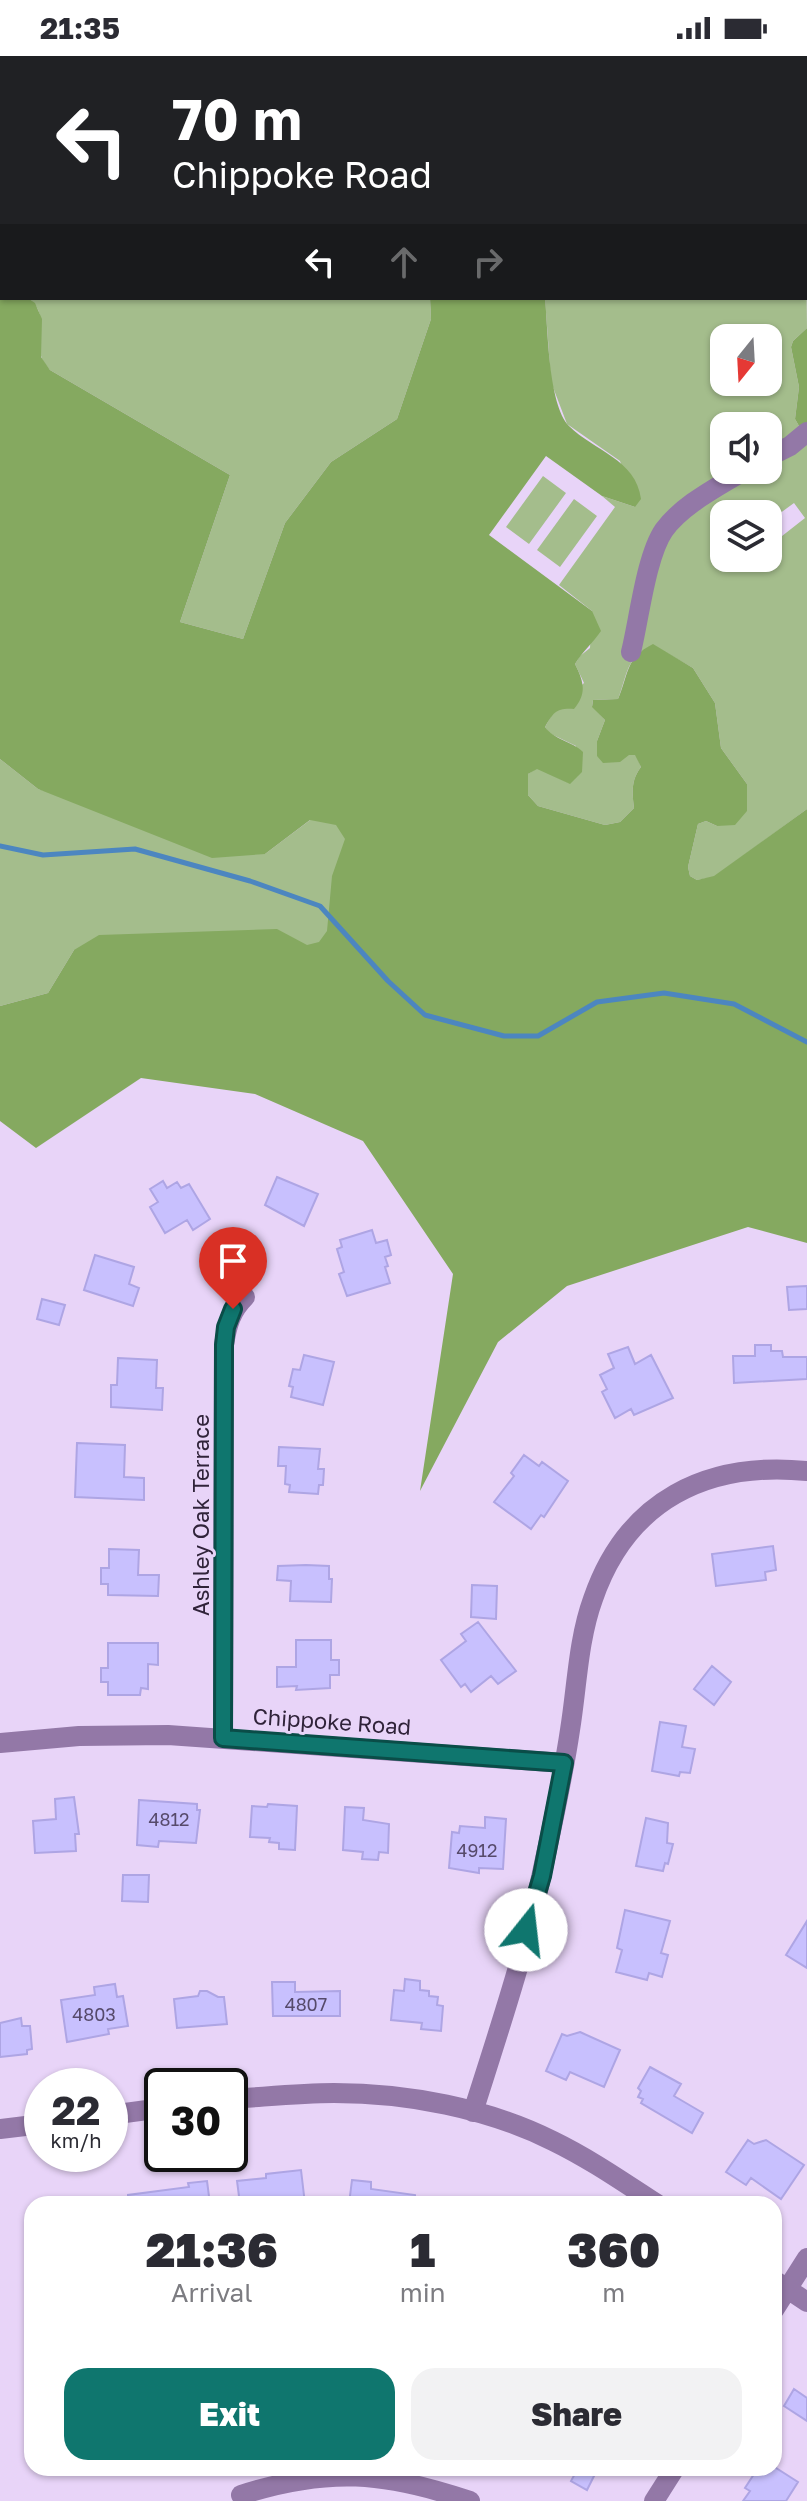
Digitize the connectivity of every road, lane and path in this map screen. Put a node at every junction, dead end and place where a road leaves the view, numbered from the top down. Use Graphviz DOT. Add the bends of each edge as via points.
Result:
graph roads {
  1 [pos="807,432"];
  2 [pos="782,450"];
  3 [pos="723,484"];
  4 [pos="631,652"];
  5 [pos="245,1297"];
  6 [pos="807,1471"];
  7 [pos="223,1738"];
  8 [pos="0,1743"];
  9 [pos="564,1763"];
  10 [pos="248,2098"];
  11 [pos="473,2112"];
  12 [pos="24,2126"];
  13 [pos="0,2129"];
  14 [pos="645,2196"];
  15 [pos="807,2258"];
  16 [pos="782,2284"];
  17 [pos="782,2286"];
  18 [pos="807,2302"];
  19 [pos="327,2476"];
  20 [pos="371,2476"];
  21 [pos="670,2476"];
  22 [pos="241,2495"];
  23 [pos="470,2501"];
  24 [pos="654,2501"];
  1 -- 2 [label="street"];
  3 -- 4 [label="street" via="686,508 665,530 655,549"];
  5 -- 7 [label="street, Ashley Oak Terrace" via="233,1309 224,1345"];
  6 -- 9 [label="street" via="750,1469 720,1475 681,1489 640,1521 618,1548 592,1599"];
  7 -- 8 [label="street, Chippoke Road" via="79,1736"];
  7 -- 9 [label="street, Chippoke Road"];
  9 -- 11 [label="street" via="542,1876"];
  10 -- 11 [label="street" via="378,2095"];
  11 -- 14 [label="street" via="551,2139"];
  12 -- 13 [label="street"];
  15 -- 16 [label="street"];
  17 -- 18 [label="street"];
  19 -- 22 [label="street"];
  20 -- 23 [label="street"];
  21 -- 24 [label="street"];
}
